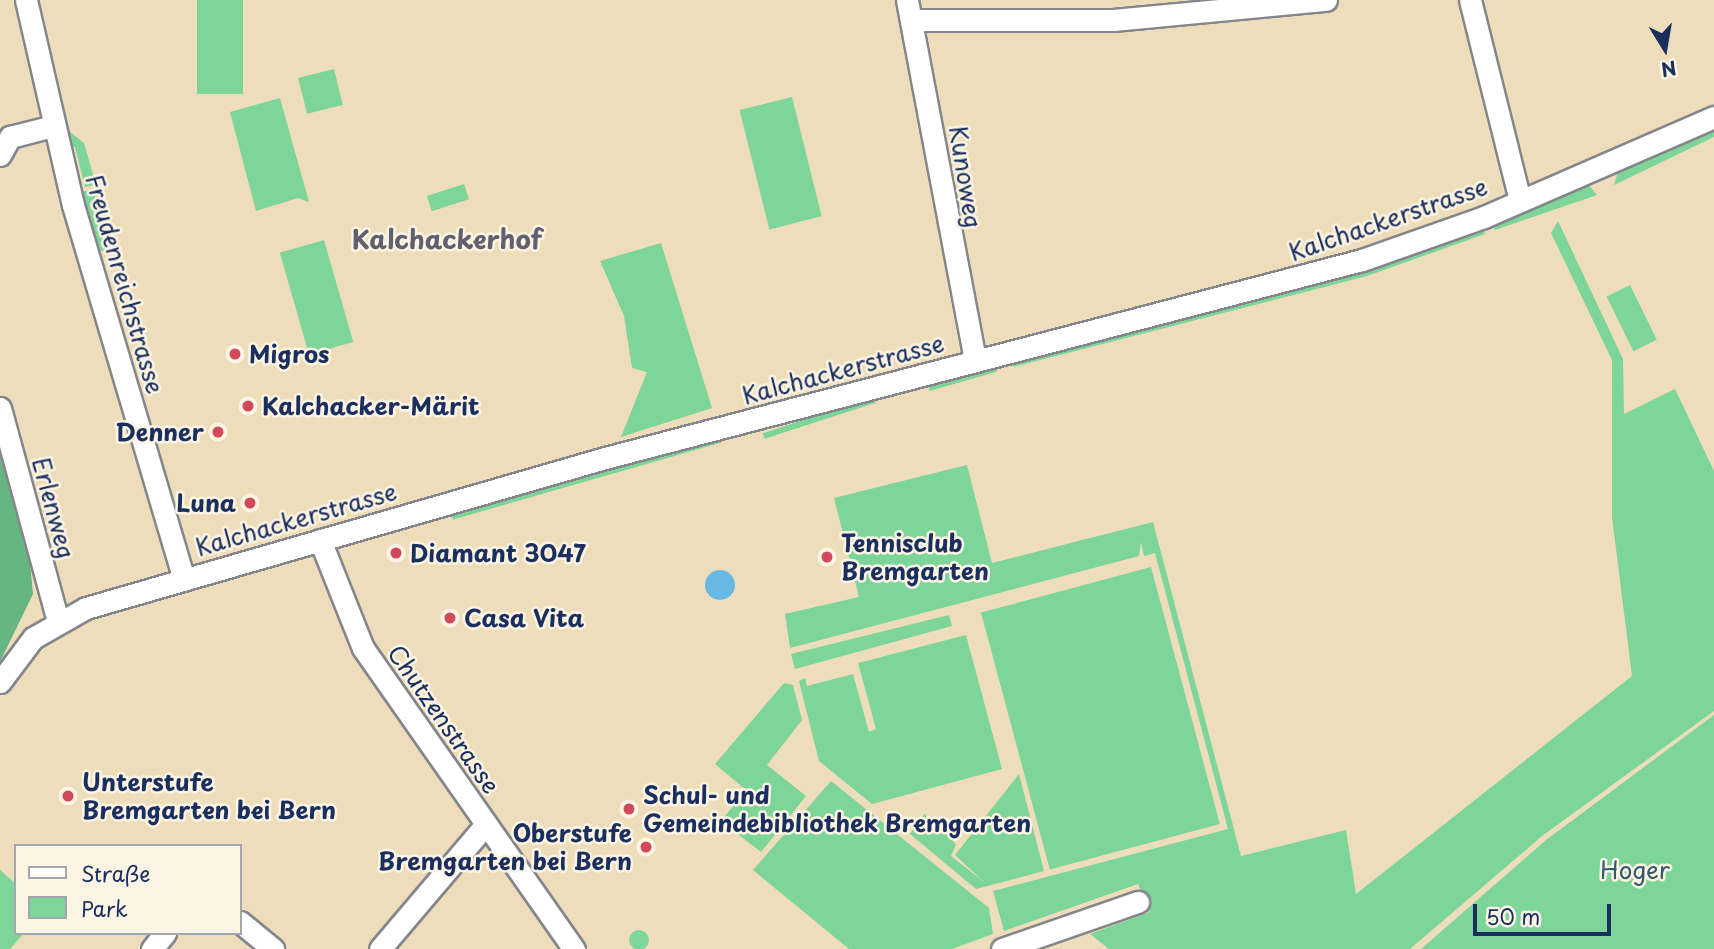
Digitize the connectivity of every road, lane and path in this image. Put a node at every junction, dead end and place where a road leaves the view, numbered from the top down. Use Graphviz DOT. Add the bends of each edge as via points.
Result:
graph roads {
  1 [pos="26,0"];
  2 [pos="1326,0"];
  3 [pos="1470,0"];
  4 [pos="909,10"];
  5 [pos="1714,117"];
  6 [pos="53,126"];
  7 [pos="0,155"];
  8 [pos="1520,201"];
  9 [pos="975,361"];
  10 [pos="0,408"];
  11 [pos="320,540"];
  12 [pos="184,579"];
  13 [pos="58,621"];
  14 [pos="0,682"];
  15 [pos="486,824"];
  16 [pos="1138,902"];
  17 [pos="242,924"];
  18 [pos="163,935"];
  19 [pos="152,949"];
  20 [pos="273,949"];
  21 [pos="380,949"];
  22 [pos="573,949"];
  23 [pos="1002,949"];
  1 -- 6 [label="street, Freudenreichstrasse"];
  2 -- 4 [label="street" via="1113,20"];
  3 -- 8 [label="street"];
  4 -- 9 [label="street, Kunoweg"];
  5 -- 8 [label="street, Kalchackerstrasse"];
  6 -- 7 [label="street" via="16,134"];
  6 -- 12 [label="street, Freudenreichstrasse"];
  8 -- 9 [label="street, Kalchackerstrasse" via="1362,260"];
  9 -- 11 [label="street, Kalchackerstrasse"];
  10 -- 13 [label="street, Erlenweg"];
  11 -- 12 [label="street, Kalchackerstrasse"];
  11 -- 15 [label="street, Chutzenstrasse" via="363,648"];
  12 -- 13 [label="street, Kalchackerstrasse"];
  13 -- 14 [label="street, Kalchackerstrasse" via="33,638"];
  15 -- 21 [label="street"];
  15 -- 22 [label="street, Chutzenstrasse"];
  16 -- 23 [label="street"];
  17 -- 20 [label="street"];
  18 -- 19 [label="street"];
}
